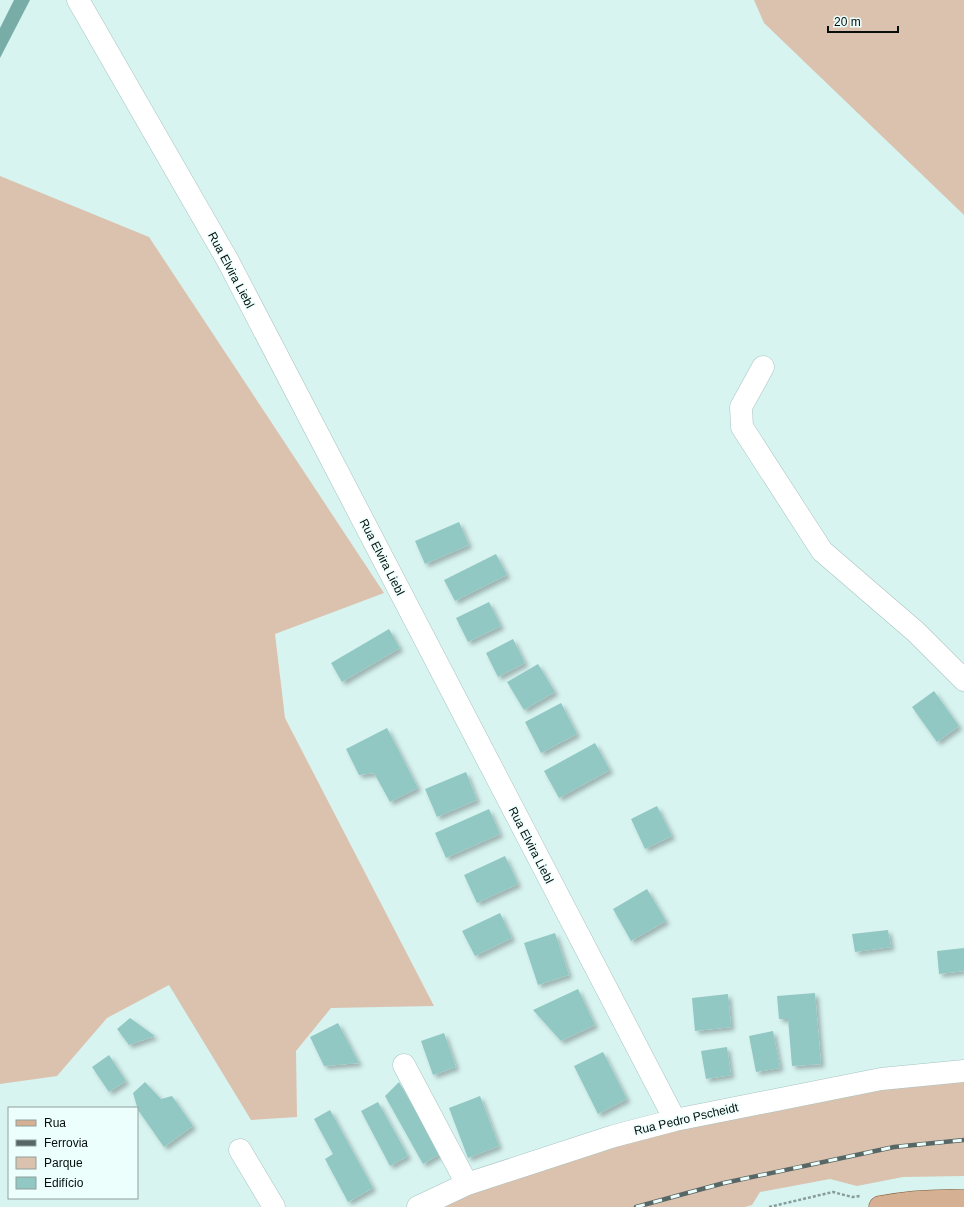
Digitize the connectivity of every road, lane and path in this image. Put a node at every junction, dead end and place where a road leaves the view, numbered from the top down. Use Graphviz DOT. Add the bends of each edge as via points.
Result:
graph roads {
  1 [pos="78,0"];
  2 [pos="763,367"];
  3 [pos="964,680"];
  4 [pos="404,1065"];
  5 [pos="964,1071"];
  6 [pos="675,1120"];
  7 [pos="240,1150"];
  8 [pos="467,1184"];
  9 [pos="874,1201"];
  10 [pos="964,1201"];
  11 [pos="274,1207"];
  12 [pos="418,1207"];
  13 [pos="769,1207"];
  1 -- 6 [label="street, Rua Elvira Liebl" via="228,261"];
  2 -- 3 [label="street" via="741,407 742,427 822,551 916,632"];
  4 -- 8 [label="street"];
  5 -- 6 [label="street, Rua Pedro Pscheidt" via="881,1079"];
  6 -- 8 [label="street, Rua Pedro Pscheidt" via="614,1136"];
  7 -- 11 [label="street"];
  8 -- 12 [label="street, Rua Pedro Pscheidt"];
  9 -- 10 [label="main road"];
  9 -- 13 [label="path" via="833,1192"];
}
